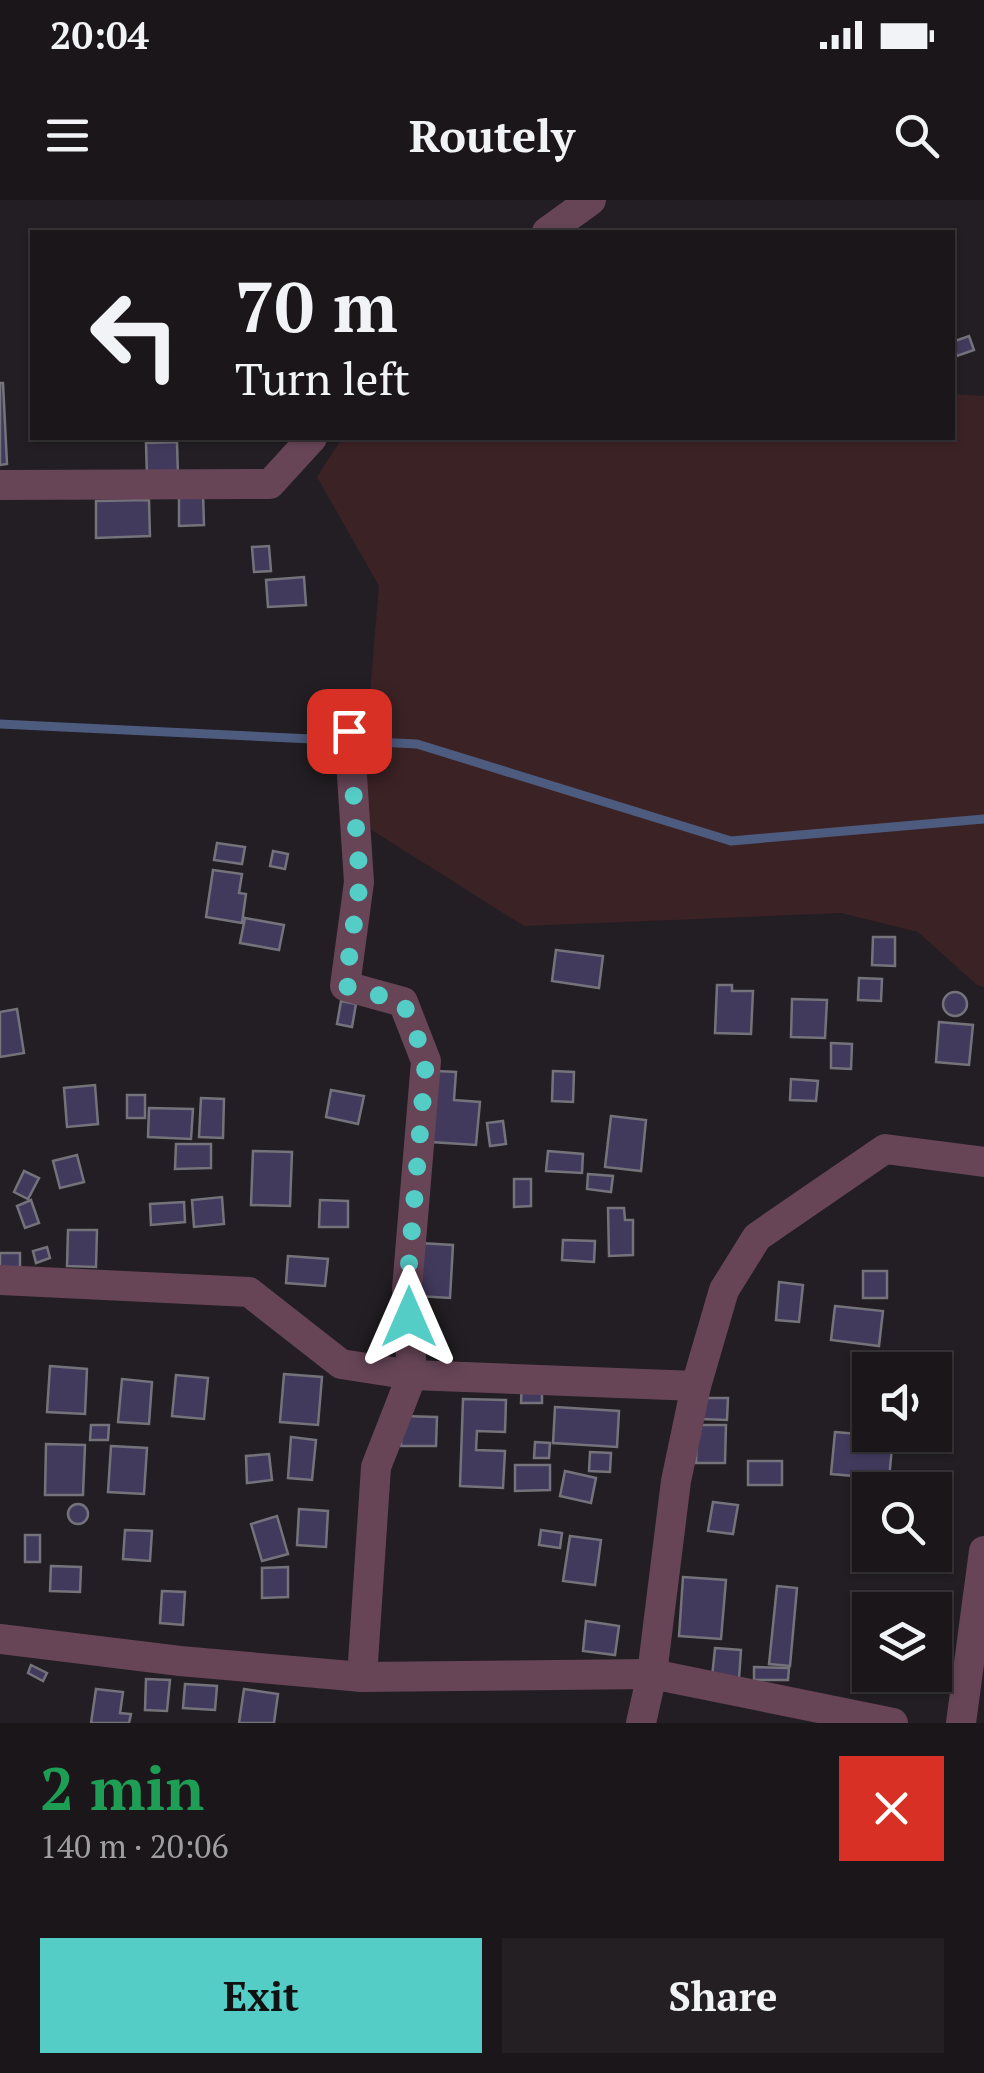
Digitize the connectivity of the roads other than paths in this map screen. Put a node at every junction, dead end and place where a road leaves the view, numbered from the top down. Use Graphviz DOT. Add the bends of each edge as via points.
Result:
graph roads {
  1 [pos="591,200"];
  2 [pos="550,230"];
  3 [pos="310,440"];
  4 [pos="0,486"];
  5 [pos="349,731"];
  6 [pos="984,1162"];
  7 [pos="0,1280"];
  8 [pos="412,1375"];
  9 [pos="696,1386"];
  10 [pos="984,1551"];
  11 [pos="2,1648"];
  12 [pos="652,1674"];
  13 [pos="362,1677"];
  14 [pos="642,1723"];
  15 [pos="894,1723"];
  16 [pos="961,1723"];
  1 -- 2 [label="street"];
  3 -- 4 [label="street" via="270,484"];
  5 -- 8 [label="street" via="360,882 345,986 403,1002 426,1060 407,1288"];
  6 -- 9 [label="street" via="884,1150 757,1237 724,1290"];
  7 -- 8 [label="street" via="248,1292 341,1364"];
  8 -- 9 [label="street"];
  8 -- 13 [label="street" via="376,1466"];
  9 -- 12 [label="street" via="676,1481"];
  10 -- 16 [label="street"];
  11 -- 13 [label="street"];
  12 -- 13 [label="street"];
  12 -- 14 [label="street"];
  12 -- 15 [label="street"];
}
